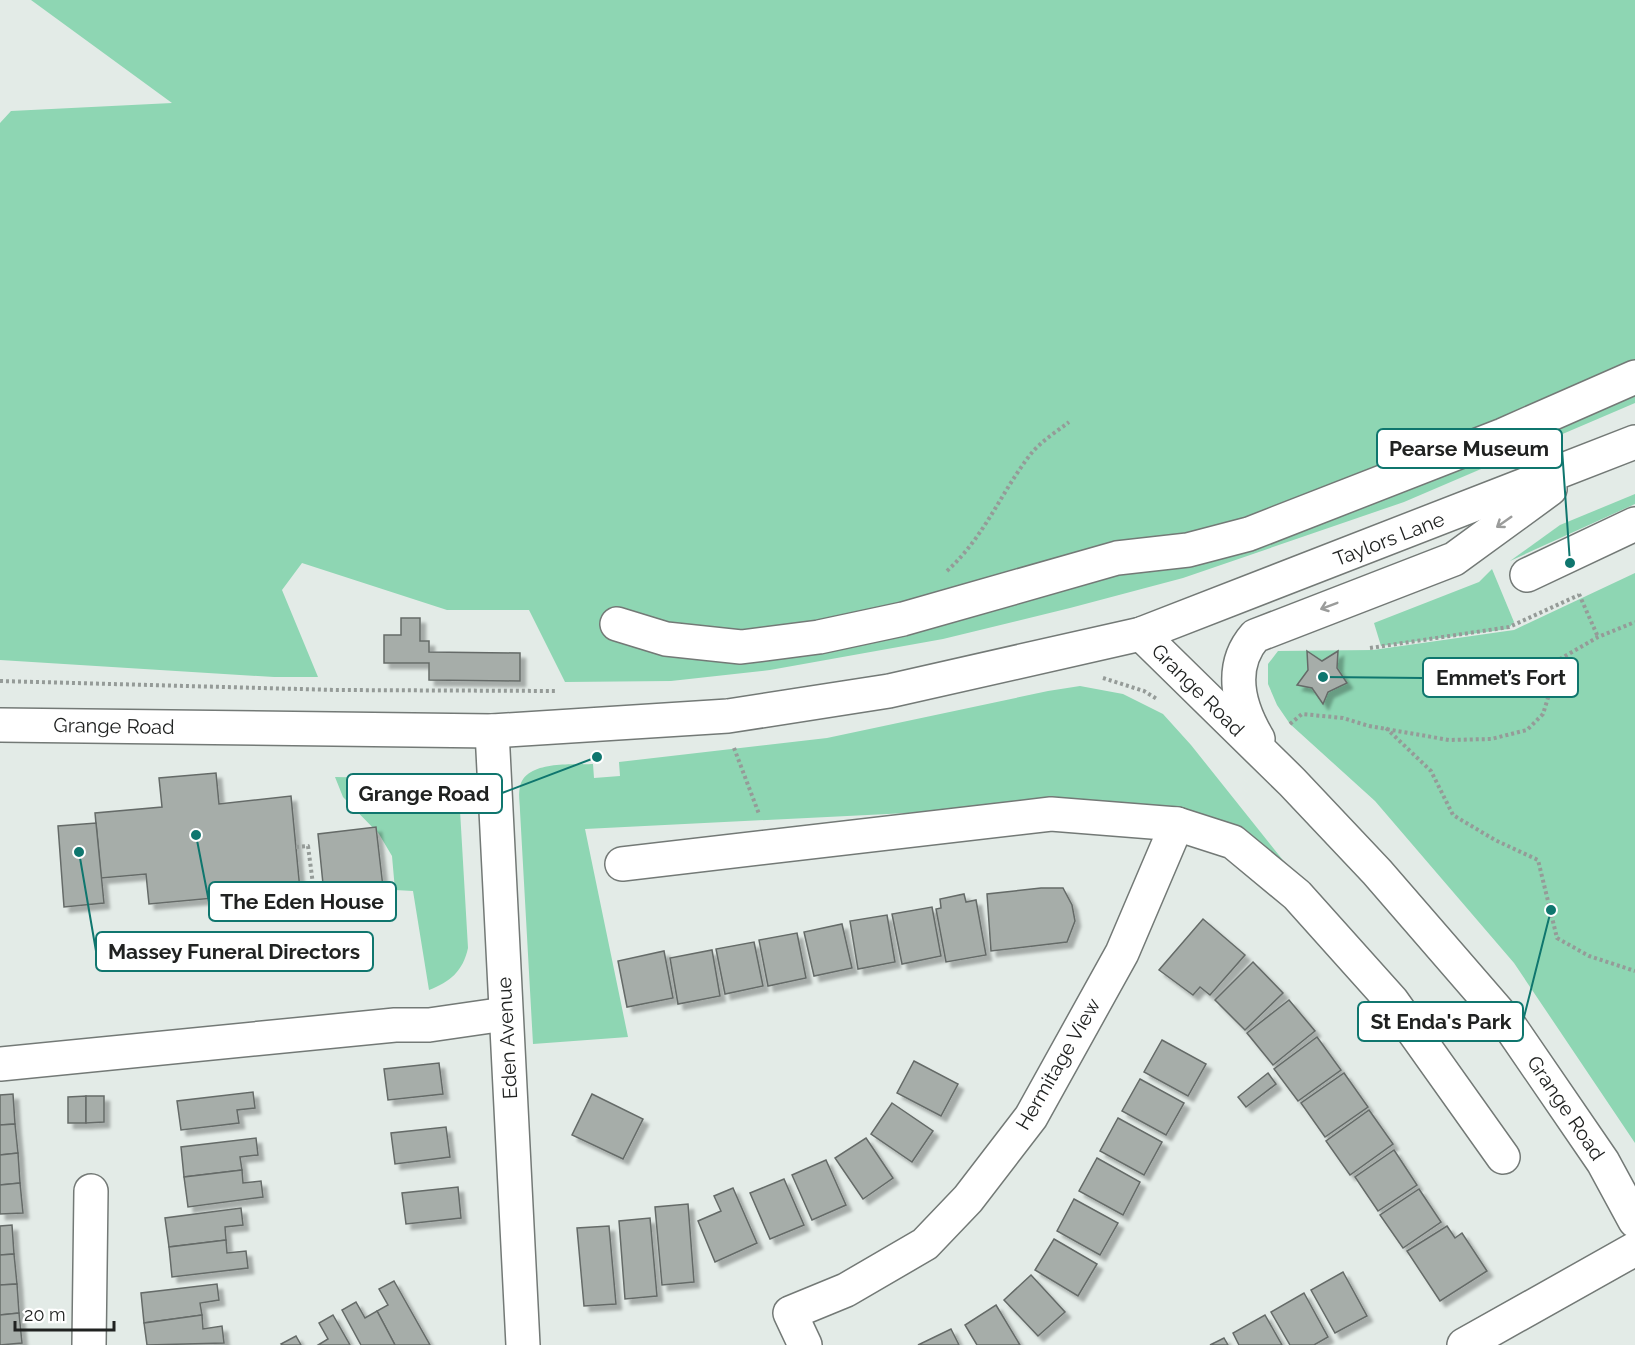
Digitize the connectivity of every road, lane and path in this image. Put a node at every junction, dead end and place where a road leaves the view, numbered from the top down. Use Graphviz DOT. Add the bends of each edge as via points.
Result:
graph roads {
  1 [pos="1635,376"];
  2 [pos="1069,422"];
  3 [pos="1635,442"];
  4 [pos="1585,463"];
  5 [pos="1635,524"];
  6 [pos="1527,575"];
  7 [pos="939,578"];
  8 [pos="1635,622"];
  9 [pos="617,624"];
  10 [pos="1141,634"];
  11 [pos="1598,637"];
  12 [pos="1370,648"];
  13 [pos="1290,724"];
  14 [pos="0,725"];
  15 [pos="1385,728"];
  16 [pos="492,731"];
  17 [pos="731,739"];
  18 [pos="1292,782"];
  19 [pos="1177,824"];
  20 [pos="771,845"];
  21 [pos="296,847"];
  22 [pos="622,864"];
  23 [pos="314,892"];
  24 [pos="1635,971"];
  25 [pos="505,1014"];
  26 [pos="0,1064"];
  27 [pos="1503,1157"];
  28 [pos="91,1191"];
  29 [pos="1635,1221"];
  30 [pos="1635,1249"];
  31 [pos="89,1345"];
  32 [pos="523,1345"];
  33 [pos="805,1345"];
  34 [pos="1464,1345"];
  1 -- 9 [label="main road" via="1503,435 1249,534 1188,550 1117,558 903,619 819,637 741,647 666,639"];
  2 -- 7 [label="path" via="1031,454 983,530"];
  3 -- 4 [label="main road, Taylors Lane"];
  4 -- 10 [label="main road, Taylors Lane"];
  4 -- 18 [label="main road, one-way" via="1454,559 1255,636 1242,657 1240,701 1262,745"];
  5 -- 6 [label="main road"];
  8 -- 11 [label="path"];
  10 -- 16 [label="main road, Grange Road" via="889,691 728,716"];
  10 -- 18 [label="main road, Grange Road"];
  11 -- 12 [label="path" via="1580,597 1509,627"];
  11 -- 15 [label="path" via="1560,659 1543,714 1527,730 1491,739 1449,740"];
  13 -- 15 [label="path" via="1302,714"];
  14 -- 16 [label="main road, Grange Road"];
  15 -- 24 [label="path" via="1431,771 1453,815 1538,860 1557,938 1589,956"];
  16 -- 25 [label="main road, Eden Avenue"];
  17 -- 20 [label="path"];
  18 -- 29 [label="main road, Grange Road" via="1377,872 1507,1022 1603,1162"];
  19 -- 20 [label="main road" via="1052,814"];
  19 -- 27 [label="main road" via="1233,842 1297,895 1392,1001"];
  19 -- 33 [label="main road, Hermitage View" via="1122,954 1031,1117 968,1199 925,1244 846,1290 790,1313"];
  20 -- 22 [label="main road"];
  21 -- 23 [label="path" via="308,846"];
  25 -- 26 [label="main road" via="429,1025 395,1025"];
  25 -- 32 [label="main road, Eden Avenue"];
  28 -- 31 [label="main road"];
  30 -- 34 [label="main road"];
}
